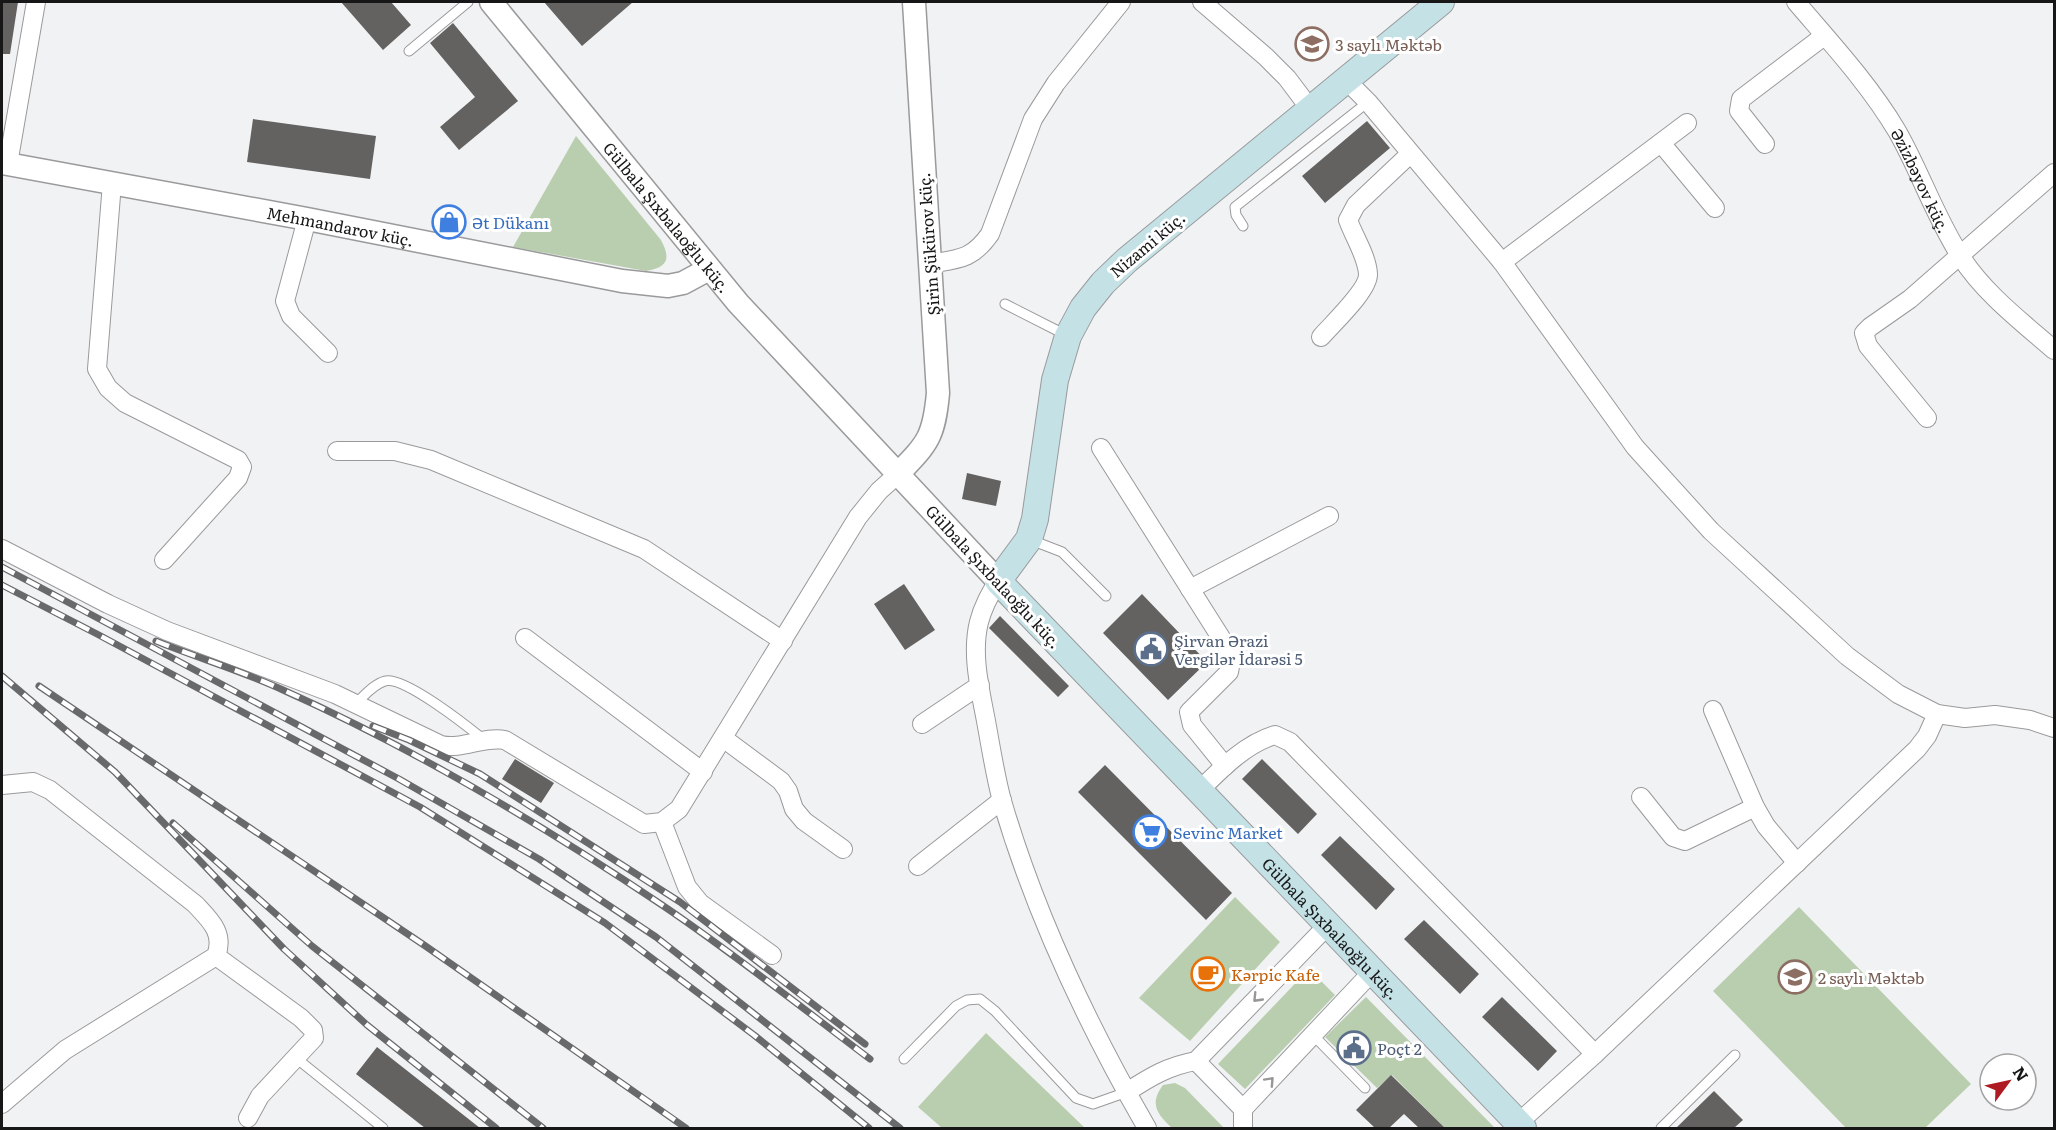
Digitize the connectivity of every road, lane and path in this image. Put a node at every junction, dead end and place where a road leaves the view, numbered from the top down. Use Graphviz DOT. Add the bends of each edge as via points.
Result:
graph roads {
  1 [pos="36,2"];
  2 [pos="468,2"];
  3 [pos="491,2"];
  4 [pos="914,2"];
  5 [pos="1121,2"];
  6 [pos="1202,2"];
  7 [pos="1441,2"];
  8 [pos="1796,2"];
  9 [pos="1824,36"];
  10 [pos="409,51"];
  11 [pos="1346,80"];
  12 [pos="1368,102"];
  13 [pos="1311,110"];
  14 [pos="1687,123"];
  15 [pos="1661,143"];
  16 [pos="1765,144"];
  17 [pos="1410,154"];
  18 [pos="5,164"];
  19 [pos="2055,173"];
  20 [pos="112,183"];
  21 [pos="1715,208"];
  22 [pos="307,219"];
  23 [pos="1243,226"];
  24 [pos="1960,256"];
  25 [pos="1502,262"];
  26 [pos="929,264"];
  27 [pos="709,269"];
  28 [pos="1005,304"];
  29 [pos="1068,336"];
  30 [pos="1321,338"];
  31 [pos="2055,350"];
  32 [pos="328,353"];
  33 [pos="1928,418"];
  34 [pos="1101,448"];
  35 [pos="337,451"];
  36 [pos="898,474"];
  37 [pos="1329,516"];
  38 [pos="1029,539"];
  39 [pos="2,549"];
  40 [pos="164,560"];
  41 [pos="998,581"];
  42 [pos="1190,589"];
  43 [pos="1106,596"];
  44 [pos="525,638"];
  45 [pos="783,641"];
  46 [pos="980,685"];
  47 [pos="356,703"];
  48 [pos="1713,710"];
  49 [pos="1937,714"];
  50 [pos="922,724"];
  51 [pos="2055,728"];
  52 [pos="723,738"];
  53 [pos="483,739"];
  54 [pos="1225,765"];
  55 [pos="703,772"];
  56 [pos="2,785"];
  57 [pos="1199,791"];
  58 [pos="1641,796"];
  59 [pos="1002,800"];
  60 [pos="1755,807"];
  61 [pos="662,822"];
  62 [pos="843,849"];
  63 [pos="1797,863"];
  64 [pos="918,866"];
  65 [pos="1327,926"];
  66 [pos="772,955"];
  67 [pos="216,956"];
  68 [pos="1372,972"];
  69 [pos="1312,1035"];
  70 [pos="1595,1054"];
  71 [pos="1735,1055"];
  72 [pos="296,1058"];
  73 [pos="904,1059"];
  74 [pos="1196,1061"];
  75 [pos="1365,1088"];
  76 [pos="1126,1092"];
  77 [pos="2,1104"];
  78 [pos="1243,1109"];
  79 [pos="248,1118"];
  80 [pos="1520,1126"];
  81 [pos="383,1128"];
  82 [pos="1147,1128"];
  83 [pos="1243,1128"];
  84 [pos="1661,1128"];
  1 -- 18 [label="street"];
  2 -- 10 [label="lane"];
  3 -- 27 [label="street, Gülbala Şıxbalaoğlu küç."];
  4 -- 26 [label="street, Şirin Şükürov küç."];
  5 -- 26 [label="street" via="1056,83 1033,119 990,234 981,248 966,257"];
  6 -- 13 [label="street" via="1266,57"];
  7 -- 11 [label="main road, Nizami küç."];
  8 -- 9 [label="street, Əzizbəyov küç."];
  9 -- 16 [label="street" via="1741,99 1739,111"];
  9 -- 24 [label="street, Əzizbəyov küç." via="1897,131"];
  11 -- 12 [label="street"];
  11 -- 13 [label="main road, Nizami küç."];
  12 -- 17 [label="street"];
  12 -- 23 [label="lane" via="1235,207"];
  13 -- 29 [label="main road, Nizami küç." via="1103,282"];
  14 -- 15 [label="street"];
  15 -- 21 [label="street"];
  15 -- 25 [label="street"];
  17 -- 25 [label="street"];
  17 -- 30 [label="street" via="1356,206 1348,220 1369,277"];
  18 -- 20 [label="street, Mehmandarov küç."];
  19 -- 24 [label="street"];
  20 -- 22 [label="street, Mehmandarov küç."];
  20 -- 40 [label="street" via="97,369 108,388 125,403 238,460 242,467 238,478"];
  22 -- 27 [label="street, Mehmandarov küç." via="622,281 668,286"];
  22 -- 32 [label="street" via="285,302 291,316"];
  24 -- 31 [label="street, Əzizbəyov küç." via="1988,290"];
  24 -- 33 [label="street" via="1864,333 1868,346"];
  25 -- 49 [label="street" via="1635,447 1712,531 1847,656 1898,694"];
  26 -- 36 [label="street, Şirin Şükürov küç." via="938,393 936,416 930,436"];
  27 -- 36 [label="street, Gülbala Şıxbalaoğlu küç."];
  28 -- 29 [label="lane"];
  29 -- 38 [label="main road, Nizami küç." via="1055,380"];
  34 -- 42 [label="street"];
  35 -- 45 [label="street" via="395,451 431,460 644,549"];
  36 -- 41 [label="street, Gülbala Şıxbalaoğlu küç."];
  36 -- 45 [label="street" via="858,517"];
  37 -- 42 [label="street"];
  38 -- 41 [label="main road, Nizami küç."];
  38 -- 43 [label="lane" via="1062,552"];
  39 -- 47 [label="street" via="167,631"];
  41 -- 46 [label="street" via="984,603 978,624"];
  41 -- 57 [label="main road, Gülbala Şıxbalaoğlu küç."];
  42 -- 54 [label="street" via="1230,652 1229,672 1189,712 1192,725"];
  44 -- 55 [label="street"];
  45 -- 52 [label="street"];
  46 -- 50 [label="street"];
  46 -- 59 [label="street"];
  47 -- 53 [label="street" via="441,745 452,747"];
  47 -- 53 [label="lane" via="377,685 387,680 396,682 438,705"];
  48 -- 60 [label="street"];
  49 -- 51 [label="street" via="1965,718 1995,715"];
  49 -- 63 [label="street" via="1917,749"];
  52 -- 55 [label="street"];
  52 -- 62 [label="street" via="780,781 804,821"];
  53 -- 61 [label="street" via="505,740 644,824"];
  54 -- 57 [label="street"];
  54 -- 70 [label="street" via="1259,740 1275,735 1290,742"];
  55 -- 61 [label="street" via="679,808"];
  56 -- 67 [label="street" via="33,782 50,790 195,904 214,925 220,945"];
  57 -- 65 [label="main road, Gülbala Şıxbalaoğlu küç."];
  58 -- 60 [label="street" via="1673,837 1684,841"];
  59 -- 64 [label="street"];
  59 -- 76 [label="street" via="1057,955"];
  60 -- 63 [label="street"];
  61 -- 66 [label="street" via="687,887 700,903"];
  63 -- 70 [label="street"];
  65 -- 68 [label="main road, Gülbala Şıxbalaoğlu küç."];
  65 -- 74 [label="street, one-way"];
  67 -- 72 [label="street" via="301,1017 313,1030 314,1038"];
  67 -- 77 [label="street" via="65,1050"];
  68 -- 69 [label="street"];
  68 -- 80 [label="main road, Gülbala Şıxbalaoğlu küç."];
  69 -- 75 [label="lane"];
  78 -- 69 [label="street, one-way"];
  70 -- 80 [label="street"];
  71 -- 84 [label="lane"];
  72 -- 79 [label="street" via="260,1096"];
  72 -- 81 [label="lane"];
  73 -- 76 [label="lane" via="956,1006 980,999 1076,1098 1093,1104"];
  74 -- 76 [label="street" via="1175,1065"];
  74 -- 78 [label="street"];
  76 -- 82 [label="street"];
  78 -- 83 [label="street"];
}
